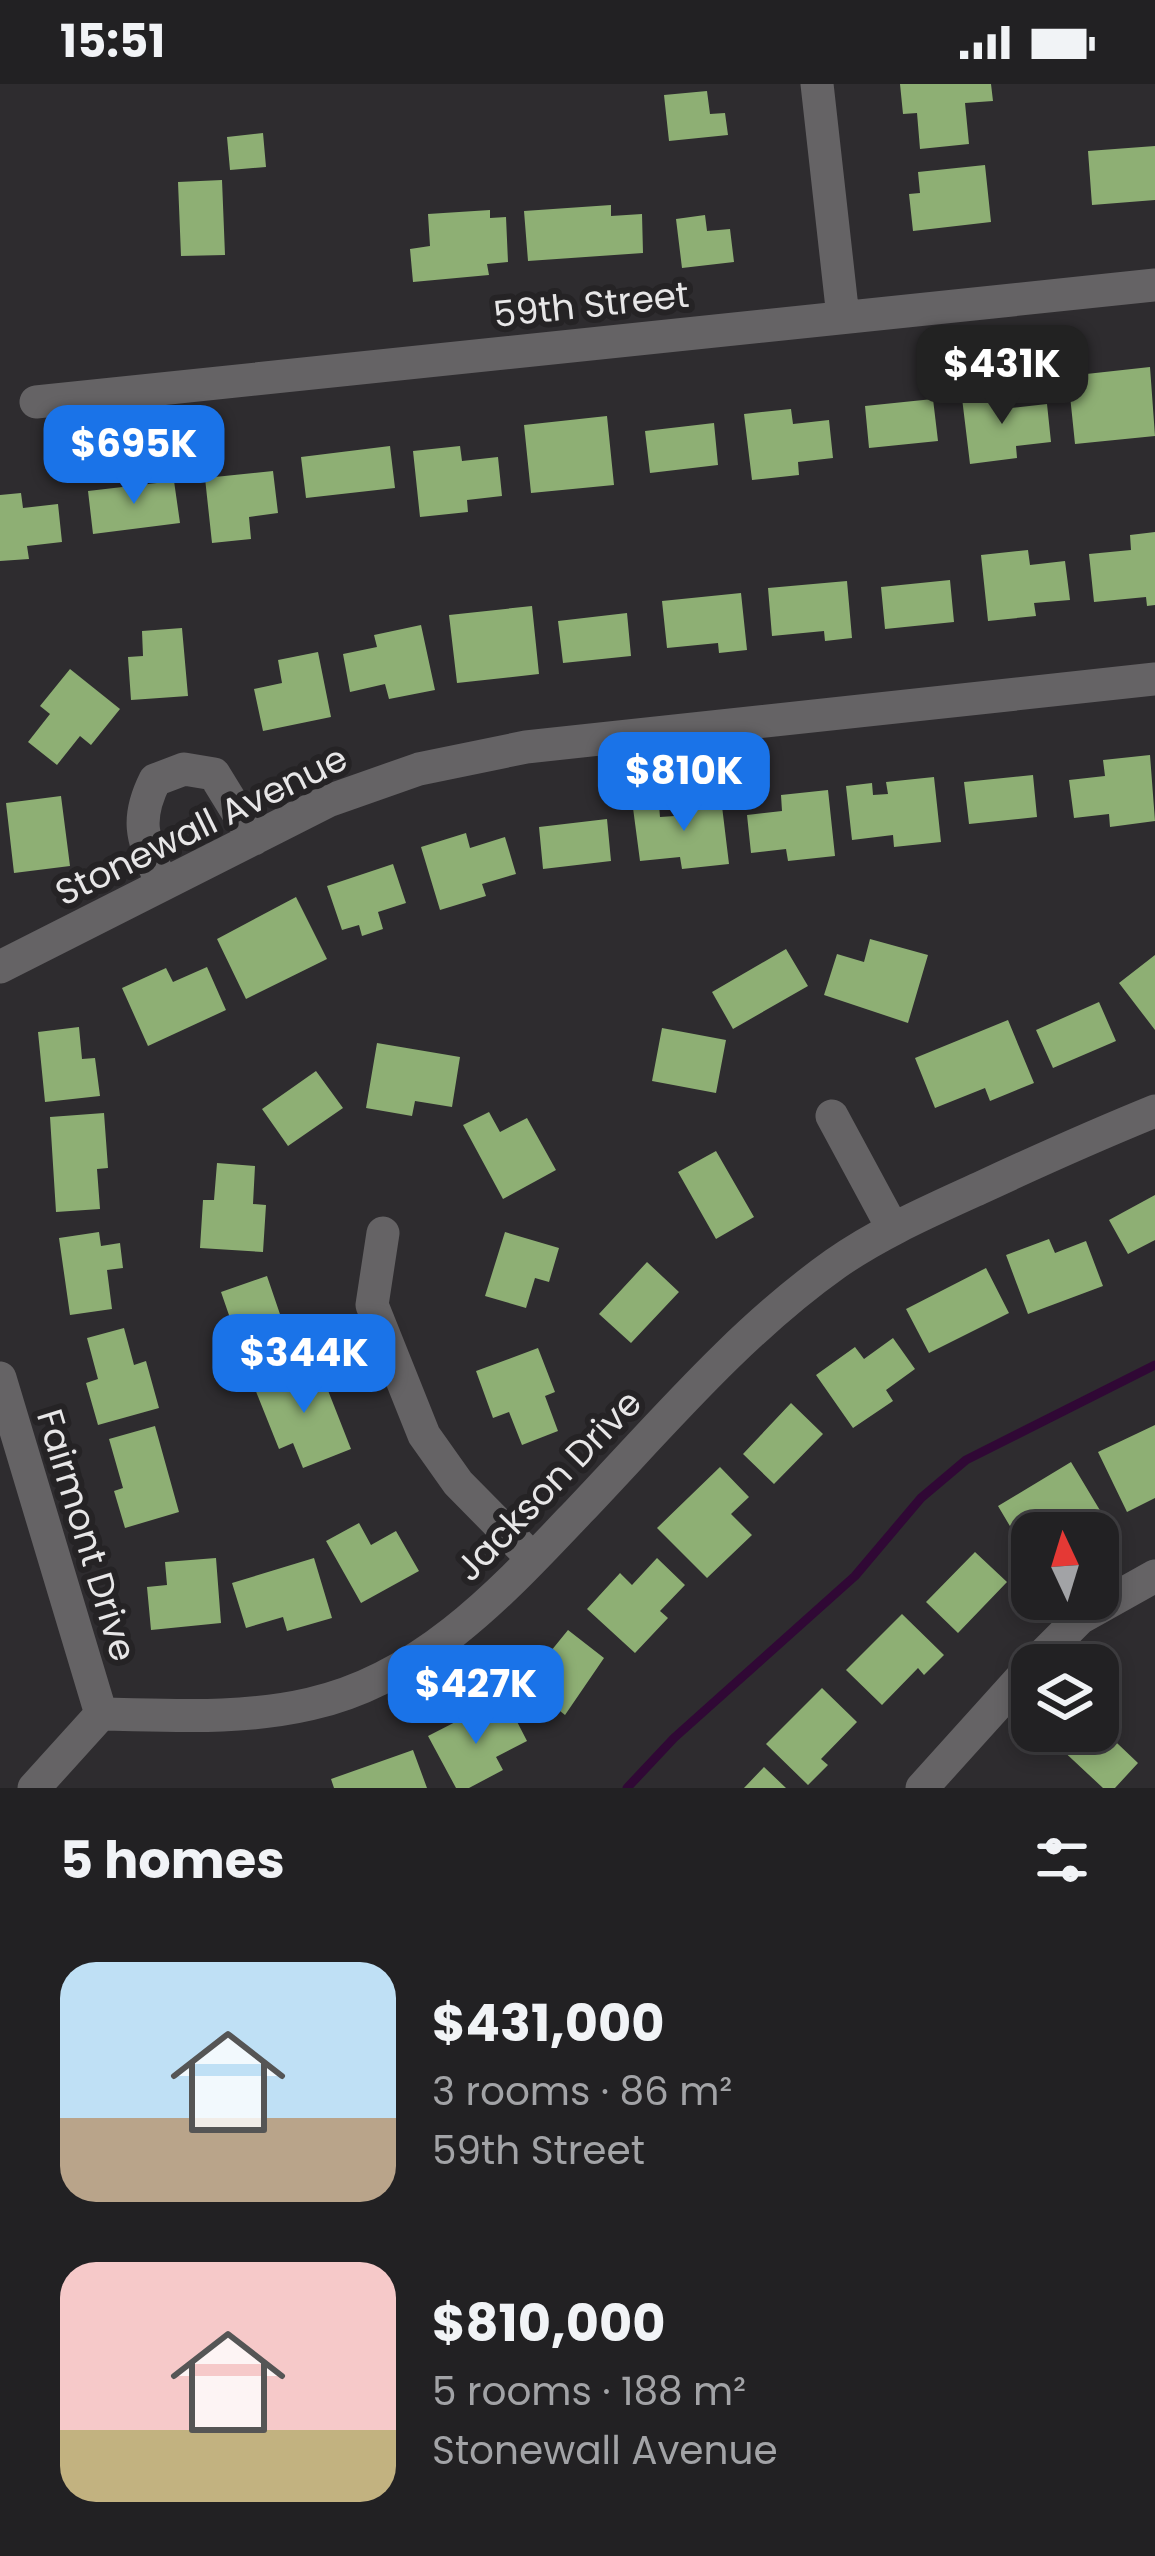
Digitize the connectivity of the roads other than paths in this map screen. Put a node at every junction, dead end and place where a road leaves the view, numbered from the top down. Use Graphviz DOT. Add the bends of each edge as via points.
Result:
graph roads {
  1 [pos="817,84"];
  2 [pos="1155,285"];
  3 [pos="843,317"];
  4 [pos="36,402"];
  5 [pos="1155,680"];
  6 [pos="254,838"];
  7 [pos="162,885"];
  8 [pos="0,967"];
  9 [pos="1155,1111"];
  10 [pos="832,1116"];
  11 [pos="893,1229"];
  12 [pos="383,1233"];
  13 [pos="0,1378"];
  14 [pos="533,1559"];
  15 [pos="1155,1576"];
  16 [pos="1055,1644"];
  17 [pos="1011,1690"];
  18 [pos="101,1714"];
  19 [pos="34,1788"];
  20 [pos="922,1788"];
  1 -- 3 [label="street"];
  2 -- 3 [label="street, 59th Street"];
  3 -- 4 [label="street, 59th Street"];
  5 -- 6 [label="street, Stonewall Avenue" via="465,757 328,801"];
  6 -- 7 [label="street, Stonewall Avenue"];
  6 -- 7 [label="street" via="214,774 184,769 155,780 142,806 142,835"];
  7 -- 8 [label="street, Stonewall Avenue"];
  9 -- 11 [label="street, Jackson Drive"];
  10 -- 11 [label="street"];
  11 -- 14 [label="street, Jackson Drive" via="834,1265 733,1353"];
  12 -- 14 [label="street" via="372,1305 424,1435 458,1483"];
  13 -- 18 [label="street, Fairmont Drive"];
  14 -- 18 [label="street, Jackson Drive" via="457,1631 352,1691 258,1712"];
  15 -- 16 [label="street" via="1080,1618"];
  17 -- 20 [label="street"];
  18 -- 19 [label="street"];
}
